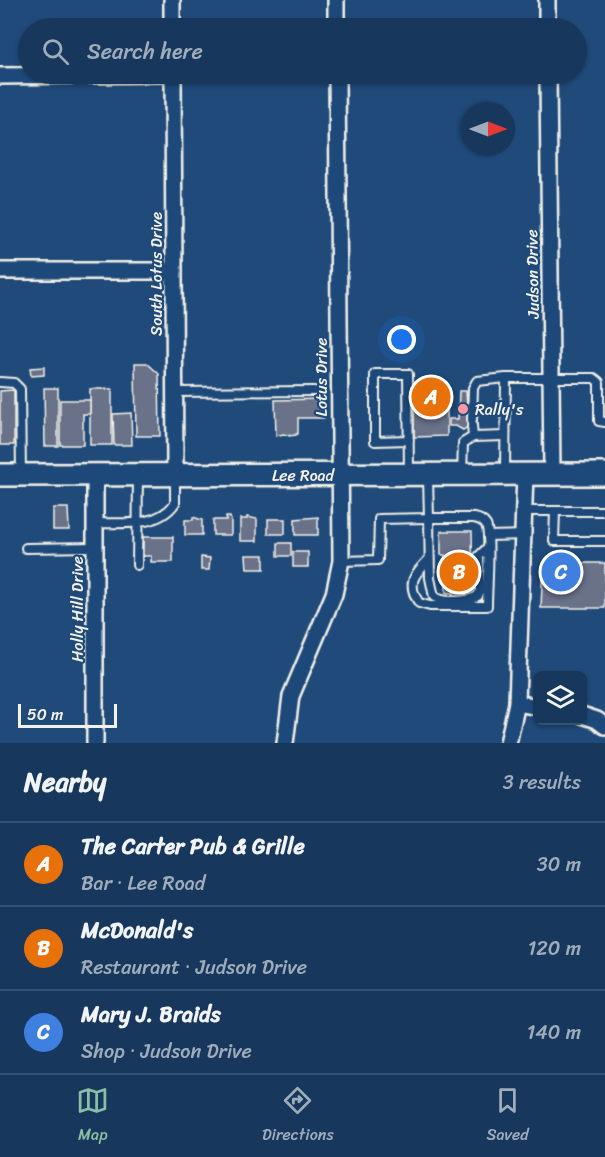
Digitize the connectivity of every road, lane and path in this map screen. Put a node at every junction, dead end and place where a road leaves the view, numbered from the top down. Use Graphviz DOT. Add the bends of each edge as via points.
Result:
graph roads {
  1 [pos="172,0"];
  2 [pos="336,0"];
  3 [pos="547,0"];
  4 [pos="172,18"];
  5 [pos="336,18"];
  6 [pos="547,18"];
  7 [pos="0,76"];
  8 [pos="18,76"];
  9 [pos="173,84"];
  10 [pos="337,84"];
  11 [pos="548,84"];
  12 [pos="0,271"];
  13 [pos="174,271"];
  14 [pos="605,377"];
  15 [pos="506,378"];
  16 [pos="594,378"];
  17 [pos="552,379"];
  18 [pos="0,382"];
  19 [pos="175,392"];
  20 [pos="314,392"];
  21 [pos="605,422"];
  22 [pos="473,436"];
  23 [pos="505,436"];
  24 [pos="409,440"];
  25 [pos="552,473"];
  26 [pos="462,474"];
  27 [pos="515,474"];
  28 [pos="605,474"];
  29 [pos="21,475"];
  30 [pos="95,475"];
  31 [pos="138,475"];
  32 [pos="175,475"];
  33 [pos="340,475"];
  34 [pos="419,475"];
  35 [pos="0,476"];
  36 [pos="524,511"];
  37 [pos="555,511"];
  38 [pos="605,511"];
  39 [pos="429,518"];
  40 [pos="138,522"];
  41 [pos="95,523"];
  42 [pos="488,536"];
  43 [pos="523,536"];
  44 [pos="605,541"];
  45 [pos="95,547"];
  46 [pos="488,547"];
  47 [pos="26,548"];
  48 [pos="429,559"];
  49 [pos="341,561"];
  50 [pos="137,565"];
  51 [pos="517,704"];
  52 [pos="533,706"];
  53 [pos="587,717"];
  54 [pos="605,726"];
  55 [pos="95,743"];
  56 [pos="285,743"];
  57 [pos="508,743"];
  1 -- 4 [label="street"];
  2 -- 5 [label="street"];
  3 -- 6 [label="street"];
  7 -- 8 [label="street"];
  9 -- 13 [label="street, South Lotus Drive"];
  10 -- 33 [label="street, Lotus Drive"];
  11 -- 17 [label="street, Judson Drive"];
  12 -- 13 [label="street"];
  13 -- 19 [label="street, South Lotus Drive"];
  14 -- 16 [label="lane"];
  15 -- 17 [label="lane"];
  15 -- 22 [label="lane" via="477,381 473,388"];
  15 -- 23 [label="lane"];
  16 -- 17 [label="lane"];
  16 -- 21 [label="lane" via="599,382 599,421"];
  17 -- 25 [label="street, Judson Drive"];
  18 -- 29 [label="lane" via="14,383 20,389"];
  19 -- 20 [label="lane"];
  19 -- 32 [label="street, South Lotus Drive"];
  22 -- 23 [label="lane"];
  22 -- 26 [label="lane" via="463,443"];
  23 -- 27 [label="lane"];
  24 -- 24 [label="lane" via="408,374 375,374 375,441"];
  24 -- 34 [label="lane"];
  25 -- 27 [label="main road, Lee Road"];
  25 -- 28 [label="main road, Lee Road"];
  26 -- 27 [label="main road, Lee Road"];
  26 -- 34 [label="main road, Lee Road"];
  27 -- 36 [label="street"];
  29 -- 30 [label="main road, Lee Road"];
  29 -- 35 [label="main road, Lee Road"];
  30 -- 31 [label="main road, Lee Road"];
  30 -- 41 [label="street, Holly Hill Drive"];
  31 -- 32 [label="main road, Lee Road"];
  31 -- 40 [label="lane"];
  32 -- 33 [label="main road, Lee Road"];
  32 -- 40 [label="lane" via="175,503 160,517"];
  33 -- 34 [label="main road, Lee Road"];
  33 -- 49 [label="street, Lotus Drive"];
  34 -- 39 [label="lane"];
  36 -- 37 [label="lane"];
  36 -- 43 [label="street"];
  37 -- 38 [label="lane"];
  37 -- 44 [label="lane" via="554,541"];
  39 -- 42 [label="lane" via="481,519"];
  39 -- 48 [label="lane"];
  39 -- 49 [label="lane" via="379,519 378,560"];
  40 -- 41 [label="lane"];
  40 -- 50 [label="lane"];
  41 -- 45 [label="street, Holly Hill Drive"];
  42 -- 43 [label="lane"];
  42 -- 46 [label="lane"];
  43 -- 51 [label="street"];
  45 -- 47 [label="lane"];
  45 -- 55 [label="street, Holly Hill Drive"];
  46 -- 48 [label="lane" via="479,556 480,590 471,600 434,597"];
  46 -- 48 [label="lane" via="487,606 419,603 411,585"];
  49 -- 56 [label="street, Lotus Drive" via="334,594 291,696"];
  51 -- 52 [label="street"];
  51 -- 57 [label="street"];
  53 -- 54 [label="street"];
}
